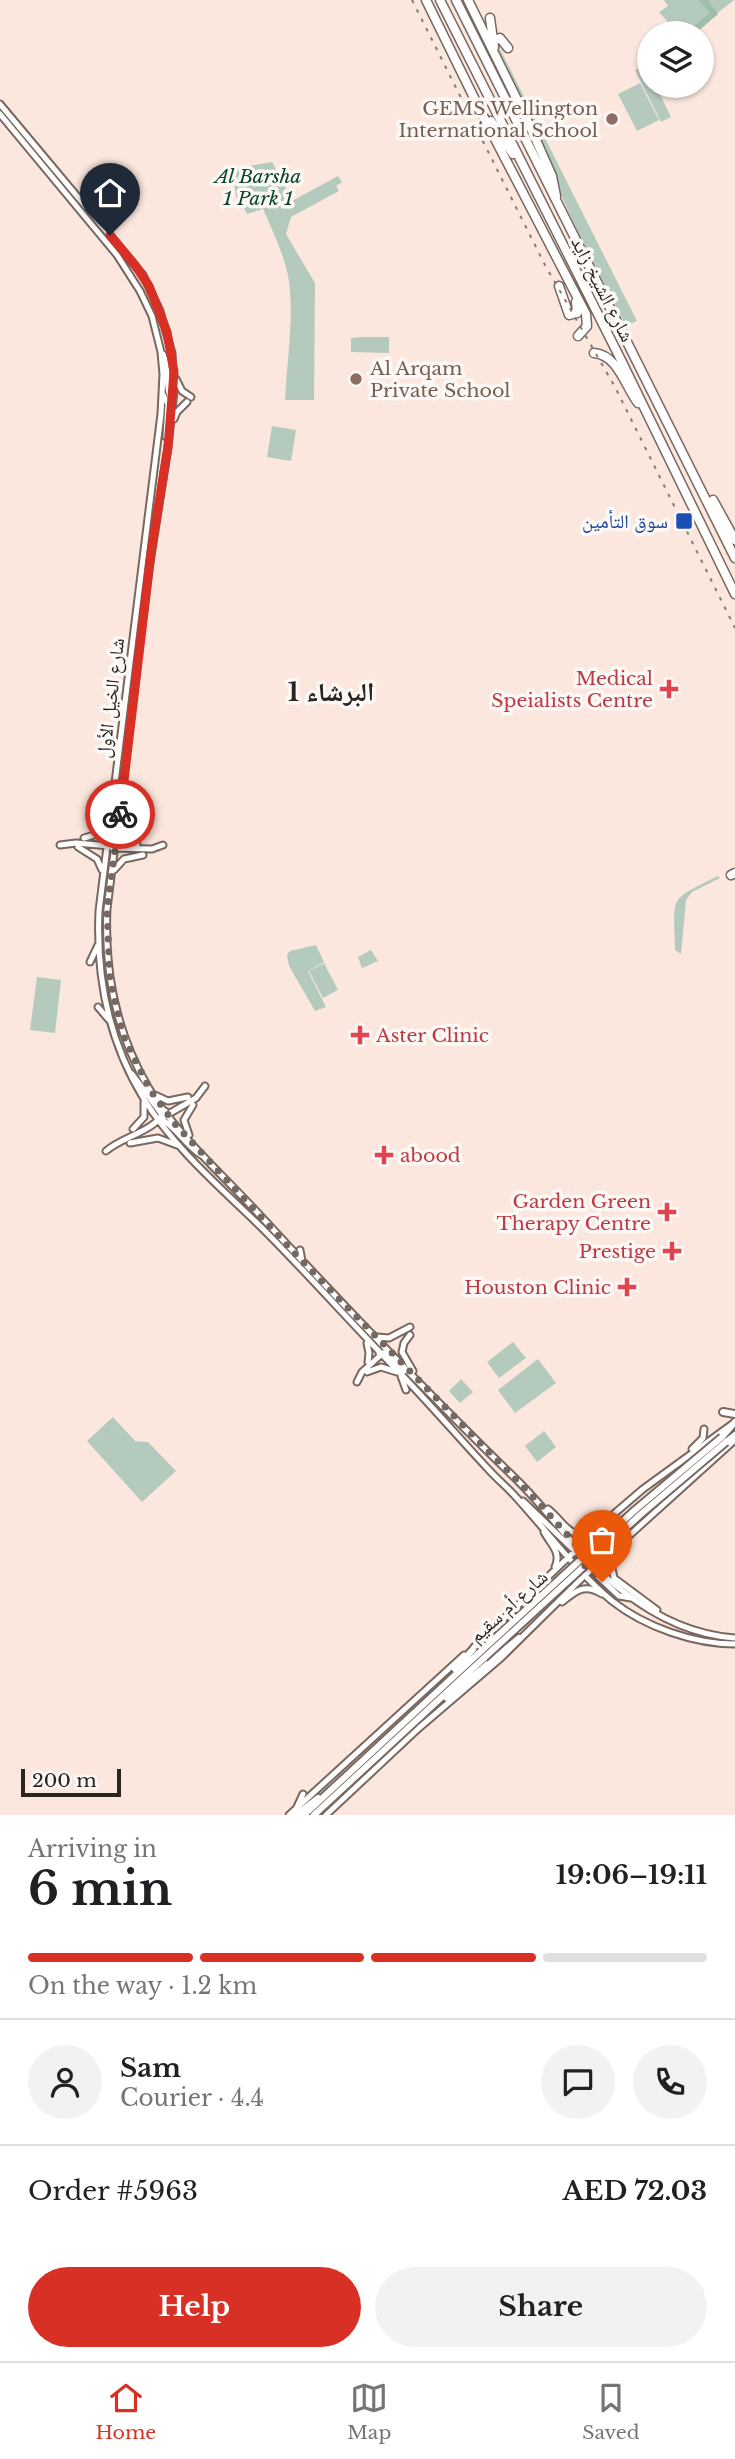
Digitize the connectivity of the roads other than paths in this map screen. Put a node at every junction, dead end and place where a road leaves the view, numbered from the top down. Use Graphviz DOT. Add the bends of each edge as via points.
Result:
graph roads {
  1 [pos="426,0"];
  2 [pos="440,0"];
  3 [pos="456,0"];
  4 [pos="470,0"];
  5 [pos="490,18"];
  6 [pos="493,37"];
  7 [pos="447,42"];
  8 [pos="508,48"];
  9 [pos="511,85"];
  10 [pos="0,104"];
  11 [pos="0,114"];
  12 [pos="522,163"];
  13 [pos="51,175"];
  14 [pos="72,190"];
  15 [pos="556,200"];
  16 [pos="559,264"];
  17 [pos="559,286"];
  18 [pos="578,336"];
  19 [pos="161,352"];
  20 [pos="594,353"];
  21 [pos="174,372"];
  22 [pos="163,395"];
  23 [pos="173,401"];
  24 [pos="647,412"];
  25 [pos="169,436"];
  26 [pos="168,447"];
  27 [pos="155,467"];
  28 [pos="692,468"];
  29 [pos="149,472"];
  30 [pos="735,540"];
  31 [pos="735,558"];
  32 [pos="735,594"];
  33 [pos="124,668"];
  34 [pos="128,674"];
  35 [pos="114,798"];
  36 [pos="112,812"];
  37 [pos="118,822"];
  38 [pos="84,838"];
  39 [pos="137,844"];
  40 [pos="60,845"];
  41 [pos="163,845"];
  42 [pos="78,847"];
  43 [pos="111,847"];
  44 [pos="143,855"];
  45 [pos="102,881"];
  46 [pos="110,883"];
  47 [pos="108,895"];
  48 [pos="99,942"];
  49 [pos="90,961"];
  50 [pos="98,1007"];
  51 [pos="110,1021"];
  52 [pos="129,1072"];
  53 [pos="149,1077"];
  54 [pos="205,1086"];
  55 [pos="151,1092"];
  56 [pos="188,1097"];
  57 [pos="144,1098"];
  58 [pos="193,1105"];
  59 [pos="163,1118"];
  60 [pos="133,1129"];
  61 [pos="130,1143"];
  62 [pos="180,1146"];
  63 [pos="196,1146"];
  64 [pos="106,1151"];
  65 [pos="207,1158"];
  66 [pos="256,1210"];
  67 [pos="267,1214"];
  68 [pos="300,1250"];
  69 [pos="302,1261"];
  70 [pos="351,1323"];
  71 [pos="373,1335"];
  72 [pos="366,1340"];
  73 [pos="384,1352"];
  74 [pos="368,1362"];
  75 [pos="367,1372"];
  76 [pos="400,1373"];
  77 [pos="418,1380"];
  78 [pos="357,1382"];
  79 [pos="406,1391"];
  80 [pos="723,1412"];
  81 [pos="735,1414"];
  82 [pos="734,1423"];
  83 [pos="704,1429"];
  84 [pos="695,1437"];
  85 [pos="735,1437"];
  86 [pos="703,1438"];
  87 [pos="724,1439"];
  88 [pos="677,1464"];
  89 [pos="482,1471"];
  90 [pos="492,1473"];
  91 [pos="514,1495"];
  92 [pos="539,1503"];
  93 [pos="615,1513"];
  94 [pos="541,1526"];
  95 [pos="619,1545"];
  96 [pos="578,1556"];
  97 [pos="579,1569"];
  98 [pos="591,1571"];
  99 [pos="551,1573"];
  100 [pos="562,1597"];
  101 [pos="611,1600"];
  102 [pos="544,1614"];
  103 [pos="670,1620"];
  104 [pos="519,1638"];
  105 [pos="735,1638"];
  106 [pos="735,1644"];
  107 [pos="477,1645"];
  108 [pos="482,1655"];
  109 [pos="441,1687"];
  110 [pos="464,1690"];
  111 [pos="460,1702"];
  112 [pos="430,1708"];
  113 [pos="303,1794"];
  114 [pos="329,1796"];
  115 [pos="296,1812"];
  116 [pos="289,1815"];
  117 [pos="304,1815"];
  118 [pos="314,1815"];
  119 [pos="319,1815"];
  120 [pos="326,1815"];
  1 -- 7 [label="highway"];
  2 -- 12 [label="highway, شارع الشيخ زايد"];
  3 -- 15 [label="highway, شارع الشيخ زايد"];
  4 -- 6 [label="highway"];
  4 -- 9 [label="highway"];
  5 -- 6 [label="highway"];
  6 -- 8 [label="highway"];
  6 -- 9 [label="highway"];
  7 -- 12 [label="highway" via="500,136"];
  7 -- 16 [label="highway"];
  9 -- 15 [label="highway" via="552,176"];
  10 -- 14 [label="main road, شارع الخيل الأول"];
  11 -- 13 [label="main road, شارع الخيل الأول"];
  12 -- 24 [label="highway, شارع الشيخ زايد"];
  13 -- 14 [label="main road" via="68,192"];
  13 -- 19 [label="main road, شارع الخيل الأول" via="127,269 149,307"];
  14 -- 21 [label="main road, شارع الخيل الأول" via="149,286 167,332"];
  15 -- 28 [label="highway, شارع الشيخ زايد"];
  16 -- 17 [label="highway" via="578,307 575,315 567,312"];
  16 -- 18 [label="highway" via="587,317 587,327"];
  19 -- 22 [label="main road, شارع الخيل الأول"];
  19 -- 23 [label="main road"];
  20 -- 24 [label="highway" via="612,360"];
  21 -- 23 [label="main road, شارع الخيل الأول"];
  21 -- 25 [label="main road" via="189,399 176,414"];
  22 -- 26 [label="main road" via="168,404"];
  22 -- 27 [label="main road, شارع الخيل الأول"];
  23 -- 25 [label="main road, شارع الخيل الأول"];
  24 -- 32 [label="highway, شارع الشيخ زايد"];
  25 -- 26 [label="main road, شارع الخيل الأول"];
  26 -- 37 [label="main road, شارع الخيل الأول"];
  27 -- 29 [label="main road"];
  27 -- 34 [label="main road, شارع الخيل الأول"];
  28 -- 30 [label="highway"];
  28 -- 31 [label="highway, شارع الشيخ زايد"];
  33 -- 34 [label="main road"];
  34 -- 35 [label="main road, شارع الخيل الأول"];
  35 -- 36 [label="main road, شارع الخيل الأول"];
  35 -- 43 [label="main road"];
  36 -- 38 [label="main road" via="101,833"];
  36 -- 43 [label="main road, شارع الخيل الأول"];
  37 -- 39 [label="main road" via="124,835"];
  37 -- 43 [label="main road, شارع الخيل الأول"];
  40 -- 43 [label="main road"];
  41 -- 43 [label="main road" via="152,849"];
  42 -- 45 [label="main road" via="97,859"];
  43 -- 45 [label="main road, شارع الخيل الأول"];
  43 -- 46 [label="main road, شارع الخيل الأول"];
  43 -- 47 [label="main road"];
  44 -- 46 [label="main road" via="121,861"];
  45 -- 48 [label="main road, شارع الخيل الأول"];
  46 -- 47 [label="main road, شارع الخيل الأول"];
  47 -- 55 [label="main road, شارع الخيل الأول" via="111,990 129,1049"];
  48 -- 49 [label="main road"];
  48 -- 51 [label="main road, شارع الخيل الأول"];
  50 -- 51 [label="main road"];
  51 -- 52 [label="main road, شارع الخيل الأول"];
  52 -- 57 [label="main road, شارع الخيل الأول"];
  52 -- 59 [label="main road"];
  53 -- 55 [label="main road"];
  54 -- 59 [label="main road" via="196,1098"];
  55 -- 56 [label="main road" via="168,1101"];
  55 -- 59 [label="main road, شارع الخيل الأول"];
  57 -- 59 [label="main road, شارع الخيل الأول"];
  57 -- 60 [label="main road" via="144,1117"];
  58 -- 63 [label="main road" via="184,1123"];
  59 -- 62 [label="main road, شارع الخيل الأول"];
  59 -- 63 [label="main road, شارع الخيل الأول"];
  59 -- 64 [label="main road"];
  59 -- 65 [label="main road"];
  61 -- 62 [label="main road" via="158,1138"];
  62 -- 70 [label="main road, شارع الخيل الأول"];
  63 -- 65 [label="main road, شارع الخيل الأول"];
  65 -- 66 [label="main road, شارع الخيل الأول"];
  66 -- 67 [label="main road"];
  66 -- 69 [label="main road, شارع الخيل الأول"];
  68 -- 69 [label="main road"];
  69 -- 71 [label="main road, شارع الخيل الأول"];
  70 -- 72 [label="main road, شارع الخيل الأول"];
  70 -- 73 [label="main road"];
  71 -- 73 [label="main road, شارع الخيل الأول"];
  71 -- 77 [label="main road" via="389,1338 410,1331 402,1355"];
  72 -- 73 [label="main road, شارع الخيل الأول"];
  72 -- 74 [label="main road"];
  73 -- 76 [label="main road, شارع الخيل الأول"];
  73 -- 77 [label="main road, شارع الخيل الأول"];
  73 -- 78 [label="main road"];
  75 -- 76 [label="main road" via="381,1367"];
  76 -- 79 [label="main road"];
  76 -- 90 [label="main road, شارع الخيل الأول"];
  77 -- 92 [label="main road, شارع الخيل الأول"];
  80 -- 81 [label="main road"];
  82 -- 87 [label="main road, شارع أم سقيم"];
  82 -- 88 [label="main road"];
  83 -- 86 [label="main road"];
  84 -- 86 [label="main road"];
  85 -- 87 [label="main road, شارع أم سقيم"];
  85 -- 95 [label="main road"];
  86 -- 88 [label="main road"];
  87 -- 108 [label="main road, شارع أم سقيم, bridge"];
  88 -- 93 [label="main road"];
  89 -- 90 [label="main road"];
  90 -- 91 [label="main road, شارع الخيل الأول"];
  91 -- 94 [label="main road, شارع الخيل الأول"];
  91 -- 96 [label="main road"];
  92 -- 93 [label="main road" via="579,1535"];
  92 -- 96 [label="main road, شارع الخيل الأول"];
  93 -- 96 [label="main road"];
  94 -- 96 [label="main road, شارع الخيل الأول"];
  94 -- 99 [label="main road" via="557,1552"];
  95 -- 98 [label="main road"];
  95 -- 103 [label="main road" via="611,1564 614,1578"];
  96 -- 97 [label="main road, شارع الخيل الأول"];
  96 -- 97 [label="main road"];
  96 -- 98 [label="main road"];
  96 -- 98 [label="main road, شارع الخيل الأول"];
  96 -- 99 [label="main road"];
  97 -- 98 [label="main road, شارع الخيل الأول"];
  97 -- 100 [label="main road"];
  98 -- 100 [label="main road"];
  98 -- 101 [label="main road, شارع الخيل الأول"];
  98 -- 103 [label="main road" via="619,1596 632,1598"];
  99 -- 107 [label="main road"];
  100 -- 102 [label="main road"];
  101 -- 102 [label="main road" via="581,1588"];
  101 -- 106 [label="main road, شارع الخيل الأول" via="673,1632 705,1642"];
  102 -- 104 [label="main road"];
  103 -- 105 [label="main road"];
  104 -- 110 [label="main road"];
  104 -- 112 [label="main road"];
  107 -- 109 [label="main road"];
  107 -- 115 [label="main road"];
  108 -- 109 [label="main road, شارع أم سقيم"];
  108 -- 112 [label="main road, شارع أم سقيم"];
  109 -- 114 [label="main road, شارع أم سقيم"];
  110 -- 111 [label="main road"];
  110 -- 120 [label="main road"];
  112 -- 114 [label="main road, شارع أم سقيم"];
  113 -- 115 [label="main road"];
  114 -- 115 [label="main road"];
  114 -- 117 [label="main road, شارع أم سقيم"];
  114 -- 118 [label="main road, شارع أم سقيم"];
  114 -- 119 [label="main road"];
  115 -- 116 [label="main road"];
}
